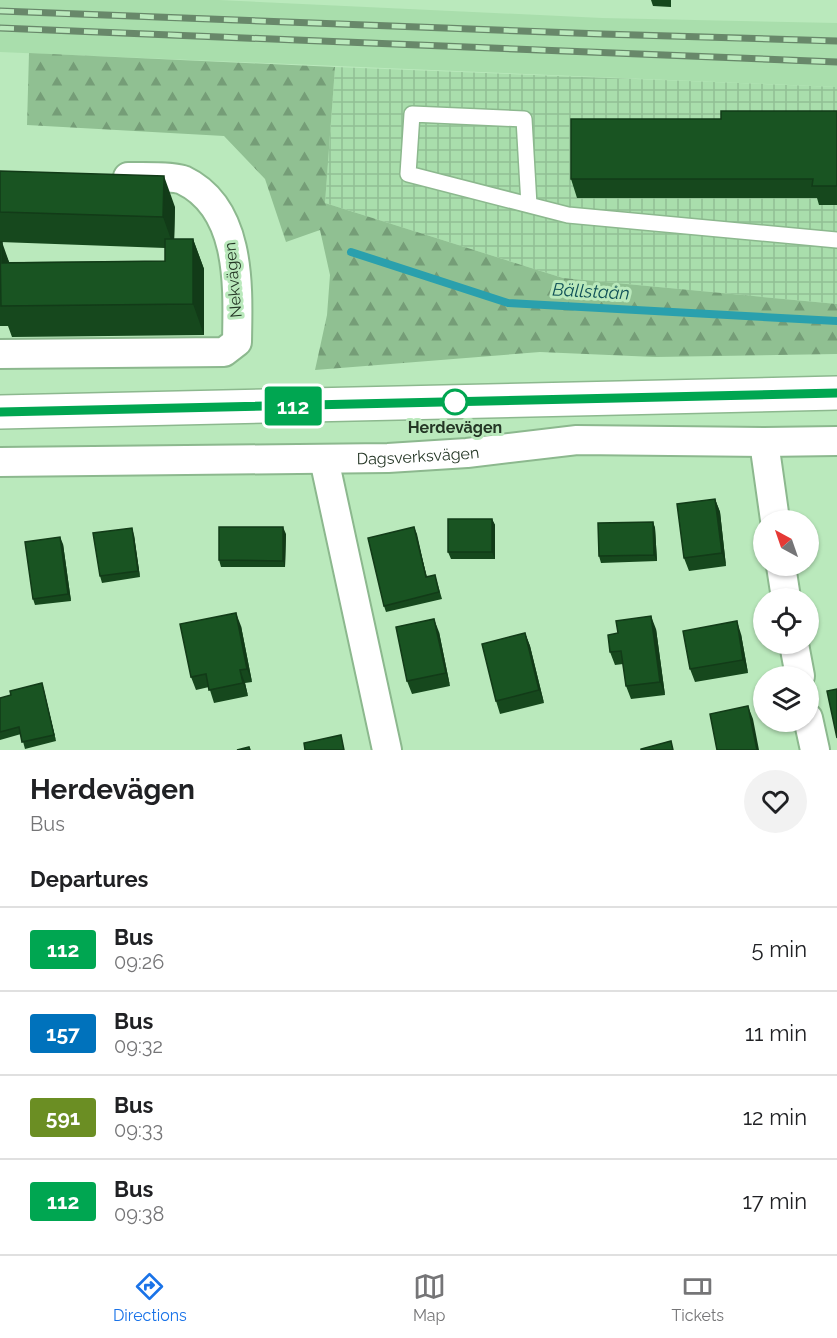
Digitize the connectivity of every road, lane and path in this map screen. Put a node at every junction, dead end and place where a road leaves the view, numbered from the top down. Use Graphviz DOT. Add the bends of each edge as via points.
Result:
graph roads {
  1 [pos="102,176"];
  2 [pos="529,206"];
  3 [pos="837,240"];
  4 [pos="0,354"];
  5 [pos="837,393"];
  6 [pos="0,412"];
  7 [pos="837,441"];
  8 [pos="764,442"];
  9 [pos="324,459"];
  10 [pos="0,462"];
  11 [pos="774,510"];
  12 [pos="811,732"];
  13 [pos="387,750"];
  14 [pos="815,750"];
  1 -- 4 [label="street, Nekvägen" via="181,179 222,215 231,239 238,299 237,342 224,352"];
  2 -- 2 [label="lane" via="408,174 412,114 524,119"];
  2 -- 3 [label="lane" via="568,215"];
  5 -- 6 [label="street"];
  7 -- 8 [label="street, Dagsverksvägen"];
  8 -- 9 [label="street, Dagsverksvägen" via="577,440 467,453"];
  8 -- 11 [label="street"];
  9 -- 10 [label="street, Dagsverksvägen"];
  9 -- 13 [label="street"];
  12 -- 14 [label="street"];
}
